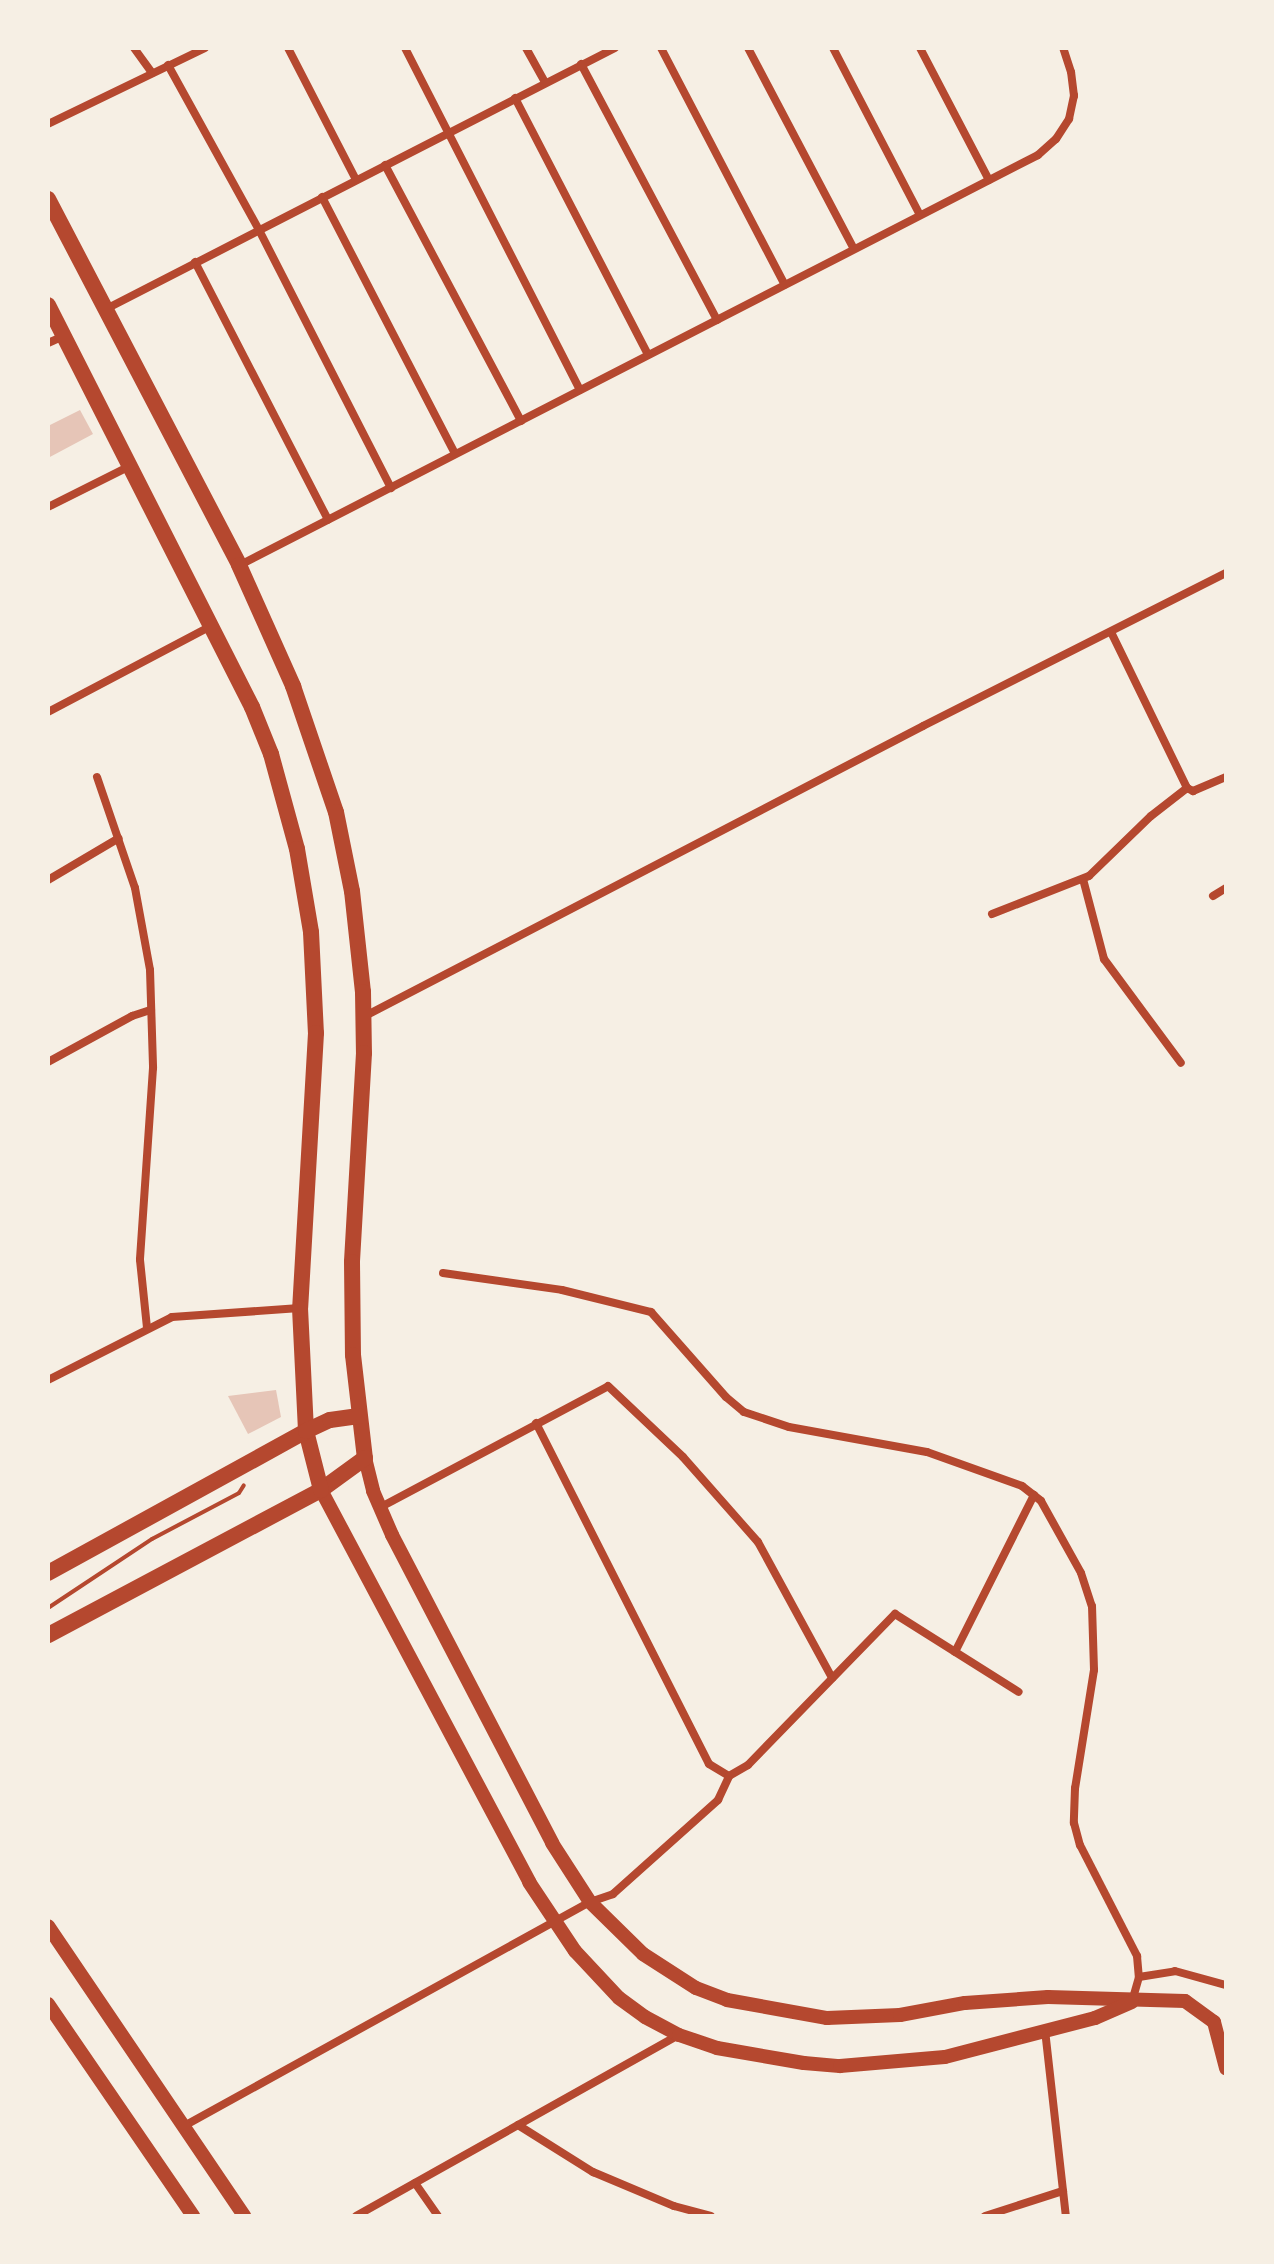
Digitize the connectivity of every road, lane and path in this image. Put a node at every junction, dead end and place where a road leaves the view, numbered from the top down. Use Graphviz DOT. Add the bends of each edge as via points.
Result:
graph roads {
  1 [pos="134,48"];
  2 [pos="205,48"];
  3 [pos="288,48"];
  4 [pos="405,48"];
  5 [pos="526,48"];
  6 [pos="615,48"];
  7 [pos="661,48"];
  8 [pos="748,48"];
  9 [pos="833,48"];
  10 [pos="920,48"];
  11 [pos="1063,48"];
  12 [pos="581,64"];
  13 [pos="168,65"];
  14 [pos="152,73"];
  15 [pos="545,82"];
  16 [pos="515,98"];
  17 [pos="48,124"];
  18 [pos="450,132"];
  19 [pos="385,165"];
  20 [pos="356,180"];
  21 [pos="989,180"];
  22 [pos="322,197"];
  23 [pos="48,199"];
  24 [pos="920,215"];
  25 [pos="259,230"];
  26 [pos="854,249"];
  27 [pos="195,262"];
  28 [pos="785,285"];
  29 [pos="48,305"];
  30 [pos="106,309"];
  31 [pos="717,320"];
  32 [pos="56,339"];
  33 [pos="648,355"];
  34 [pos="580,390"];
  35 [pos="521,421"];
  36 [pos="455,454"];
  37 [pos="130,466"];
  38 [pos="391,488"];
  39 [pos="48,507"];
  40 [pos="328,520"];
  41 [pos="239,565"];
  42 [pos="1226,573"];
  43 [pos="213,625"];
  44 [pos="1111,632"];
  45 [pos="48,712"];
  46 [pos="97,777"];
  47 [pos="1226,777"];
  48 [pos="1187,788"];
  49 [pos="119,838"];
  50 [pos="1083,879"];
  51 [pos="48,880"];
  52 [pos="1226,888"];
  53 [pos="1213,896"];
  54 [pos="992,914"];
  55 [pos="151,1010"];
  56 [pos="364,1017"];
  57 [pos="48,1062"];
  58 [pos="1181,1063"];
  59 [pos="443,1273"];
  60 [pos="300,1308"];
  61 [pos="147,1328"];
  62 [pos="48,1380"];
  63 [pos="359,1416"];
  64 [pos="536,1423"];
  65 [pos="306,1431"];
  66 [pos="365,1458"];
  67 [pos="246,1482"];
  68 [pos="321,1490"];
  69 [pos="1034,1495"];
  70 [pos="379,1508"];
  71 [pos="48,1573"];
  72 [pos="48,1608"];
  73 [pos="48,1635"];
  74 [pos="955,1652"];
  75 [pos="832,1678"];
  76 [pos="1019,1692"];
  77 [pos="729,1776"];
  78 [pos="590,1902"];
  79 [pos="555,1922"];
  80 [pos="48,1926"];
  81 [pos="1139,1977"];
  82 [pos="1226,1985"];
  83 [pos="1132,2002"];
  84 [pos="48,2004"];
  85 [pos="1045,2030"];
  86 [pos="679,2035"];
  87 [pos="1226,2068"];
  88 [pos="518,2125"];
  89 [pos="184,2126"];
  90 [pos="415,2183"];
  91 [pos="1063,2191"];
  92 [pos="193,2216"];
  93 [pos="244,2216"];
  94 [pos="356,2216"];
  95 [pos="438,2216"];
  96 [pos="711,2216"];
  97 [pos="985,2216"];
  98 [pos="1066,2216"];
  1 -- 14 [label="street"];
  2 -- 13 [label="street"];
  3 -- 20 [label="street"];
  4 -- 18 [label="street"];
  5 -- 15 [label="street"];
  6 -- 12 [label="street"];
  7 -- 28 [label="street"];
  8 -- 26 [label="street"];
  9 -- 24 [label="street"];
  10 -- 21 [label="street"];
  11 -- 21 [label="street" via="1074,96 1069,119 1038,155"];
  12 -- 15 [label="street"];
  12 -- 31 [label="street"];
  13 -- 14 [label="street"];
  13 -- 25 [label="street"];
  14 -- 17 [label="street"];
  15 -- 16 [label="street"];
  16 -- 18 [label="street"];
  16 -- 33 [label="street"];
  18 -- 19 [label="street"];
  18 -- 34 [label="street"];
  19 -- 20 [label="street"];
  19 -- 35 [label="street"];
  20 -- 22 [label="street"];
  21 -- 24 [label="street"];
  22 -- 25 [label="street"];
  22 -- 36 [label="street"];
  23 -- 30 [label="main road"];
  24 -- 26 [label="street"];
  25 -- 27 [label="street"];
  25 -- 38 [label="street"];
  26 -- 28 [label="street"];
  27 -- 30 [label="street"];
  27 -- 40 [label="street"];
  28 -- 31 [label="street"];
  29 -- 32 [label="main road"];
  30 -- 41 [label="main road"];
  31 -- 33 [label="street"];
  32 -- 37 [label="main road"];
  33 -- 34 [label="street"];
  34 -- 35 [label="street"];
  35 -- 36 [label="street"];
  36 -- 38 [label="street"];
  37 -- 39 [label="street"];
  37 -- 43 [label="main road"];
  38 -- 40 [label="street"];
  40 -- 41 [label="street"];
  41 -- 56 [label="main road" via="293,686 336,812 358,932"];
  42 -- 44 [label="street"];
  43 -- 45 [label="street"];
  43 -- 60 [label="main road" via="271,754 297,849 311,932 316,1033"];
  44 -- 48 [label="street"];
  44 -- 56 [label="street"];
  46 -- 49 [label="street"];
  47 -- 48 [label="street" via="1193,791"];
  48 -- 50 [label="street"];
  49 -- 51 [label="street"];
  49 -- 55 [label="street" via="144,924"];
  50 -- 54 [label="street"];
  50 -- 58 [label="street" via="1104,959"];
  52 -- 53 [label="street"];
  55 -- 57 [label="street"];
  55 -- 61 [label="street" via="153,1068 140,1260"];
  56 -- 63 [label="main road" via="352,1262"];
  59 -- 69 [label="street" via="562,1290 651,1312 726,1397 753,1416 927,1452"];
  60 -- 61 [label="street" via="172,1317"];
  60 -- 65 [label="main road"];
  61 -- 62 [label="street"];
  63 -- 65 [label="main road" via="330,1420"];
  63 -- 66 [label="main road"];
  64 -- 70 [label="street"];
  64 -- 75 [label="street" via="608,1386 683,1457 758,1542"];
  64 -- 77 [label="street" via="709,1764"];
  65 -- 68 [label="main road"];
  65 -- 71 [label="main road"];
  66 -- 68 [label="main road"];
  66 -- 70 [label="main road"];
  67 -- 72 [label="path" via="239,1493 152,1539"];
  68 -- 73 [label="main road"];
  68 -- 79 [label="main road"];
  69 -- 74 [label="street"];
  69 -- 81 [label="street" via="1066,1542 1092,1606 1094,1670 1074,1823 1086,1858 1137,1956"];
  70 -- 78 [label="main road" via="552,1843"];
  74 -- 75 [label="street" via="895,1614"];
  74 -- 76 [label="street"];
  75 -- 77 [label="street" via="748,1765"];
  77 -- 78 [label="street" via="718,1800 613,1894"];
  78 -- 79 [label="street"];
  78 -- 83 [label="main road" via="643,1954 673,1975 758,2008 827,2018 1048,1997"];
  79 -- 86 [label="main road" via="619,1998"];
  79 -- 89 [label="street"];
  80 -- 89 [label="main road"];
  81 -- 82 [label="street" via="1175,1971"];
  81 -- 83 [label="street"];
  83 -- 85 [label="main road"];
  83 -- 87 [label="main road" via="1185,2001 1201,2010 1214,2022"];
  84 -- 92 [label="main road"];
  85 -- 86 [label="main road" via="945,2057 840,2066 753,2055"];
  85 -- 91 [label="street"];
  86 -- 88 [label="street"];
  88 -- 90 [label="street"];
  88 -- 96 [label="street" via="619,2184"];
  89 -- 93 [label="main road"];
  90 -- 94 [label="street"];
  90 -- 95 [label="street"];
  91 -- 97 [label="street"];
  91 -- 98 [label="street"];
}
